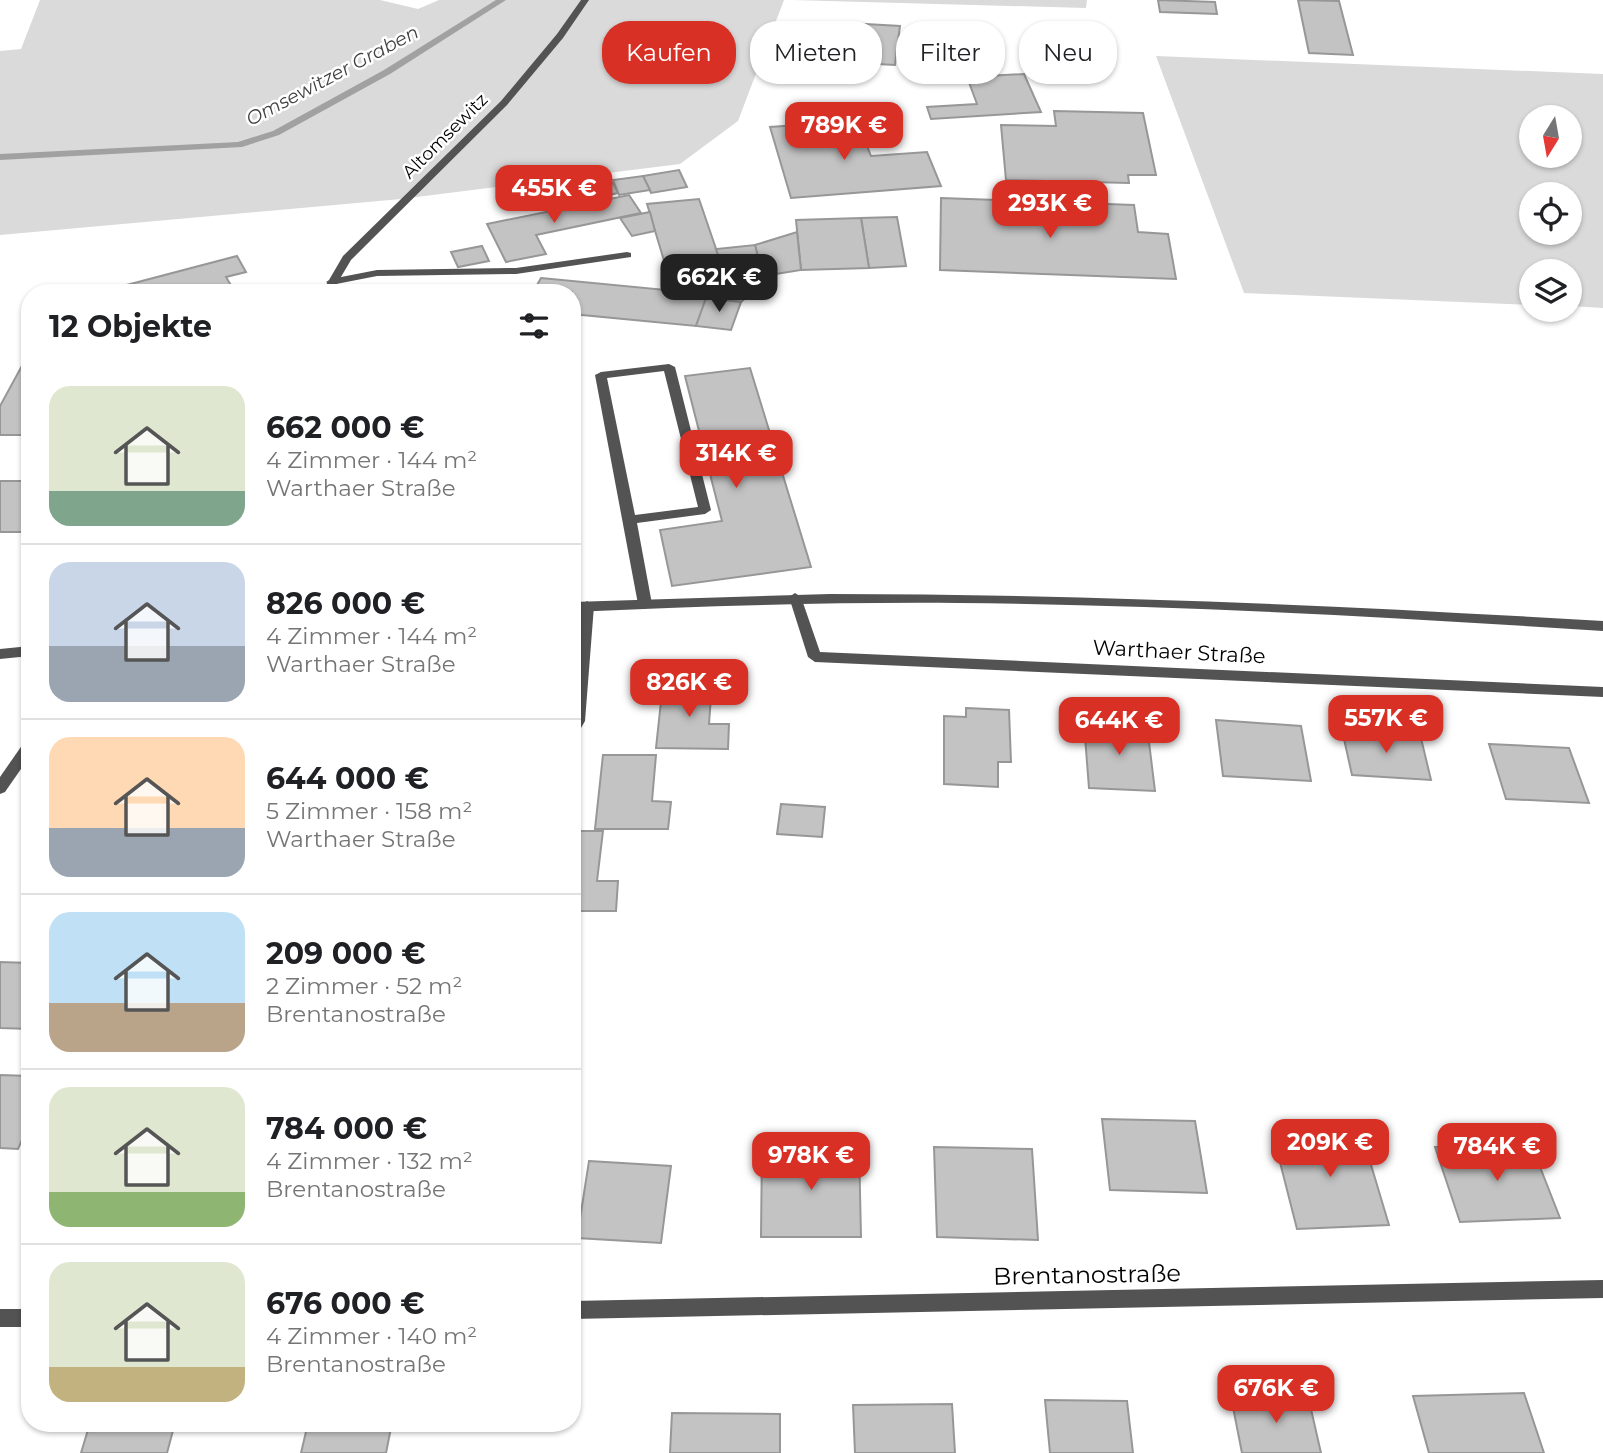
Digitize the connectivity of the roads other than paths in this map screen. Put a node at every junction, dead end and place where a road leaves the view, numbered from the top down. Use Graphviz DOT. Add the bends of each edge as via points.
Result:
graph roads {
  1 [pos="585,0"];
  2 [pos="627,255"];
  3 [pos="331,284"];
  4 [pos="339,284"];
  5 [pos="631,520"];
  6 [pos="795,597"];
  7 [pos="645,604"];
  8 [pos="581,606"];
  9 [pos="587,606"];
  10 [pos="1603,626"];
  11 [pos="21,652"];
  12 [pos="0,654"];
  13 [pos="581,683"];
  14 [pos="1603,692"];
  15 [pos="21,758"];
  16 [pos="0,788"];
  17 [pos="1603,1289"];
  18 [pos="581,1310"];
  19 [pos="0,1318"];
  20 [pos="21,1318"];
  1 -- 3 [label="street, Altomsewitz" via="521,86 347,258"];
  2 -- 4 [label="street" via="516,271 377,273"];
  5 -- 5 [label="street" via="705,510 669,367 601,375"];
  5 -- 7 [label="street"];
  6 -- 7 [label="street"];
  6 -- 10 [label="street" via="1165,603"];
  6 -- 14 [label="street, Warthaer Straße" via="815,657"];
  7 -- 9 [label="street"];
  8 -- 9 [label="street"];
  9 -- 13 [label="street"];
  11 -- 12 [label="street"];
  15 -- 16 [label="street"];
  17 -- 18 [label="street, Brentanostraße"];
  19 -- 20 [label="street"];
}
